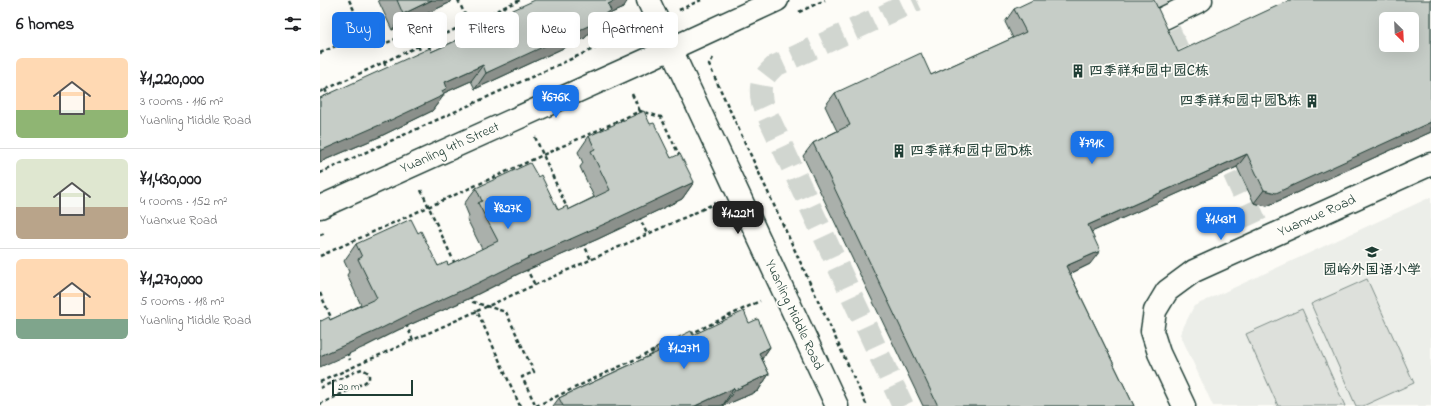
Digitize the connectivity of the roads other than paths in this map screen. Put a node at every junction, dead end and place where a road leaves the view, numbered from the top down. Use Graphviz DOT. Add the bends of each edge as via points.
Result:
graph roads {
  1 [pos="648,0"];
  2 [pos="777,0"];
  3 [pos="1201,0"];
  4 [pos="1164,18"];
  5 [pos="670,49"];
  6 [pos="1431,164"];
  7 [pos="320,207"];
  8 [pos="837,406"];
  9 [pos="1184,406"];
  1 -- 5 [label="street, Yuanling Middle Road"];
  2 -- 5 [label="street, Yuanling 4th Street"];
  3 -- 4 [label="street"];
  5 -- 7 [label="street, Yuanling 4th Street"];
  5 -- 8 [label="street, Yuanling Middle Road"];
  6 -- 9 [label="street, Yuanxue Road" via="1194,271 1167,291 1154,311 1152,331 1159,353"];
}
